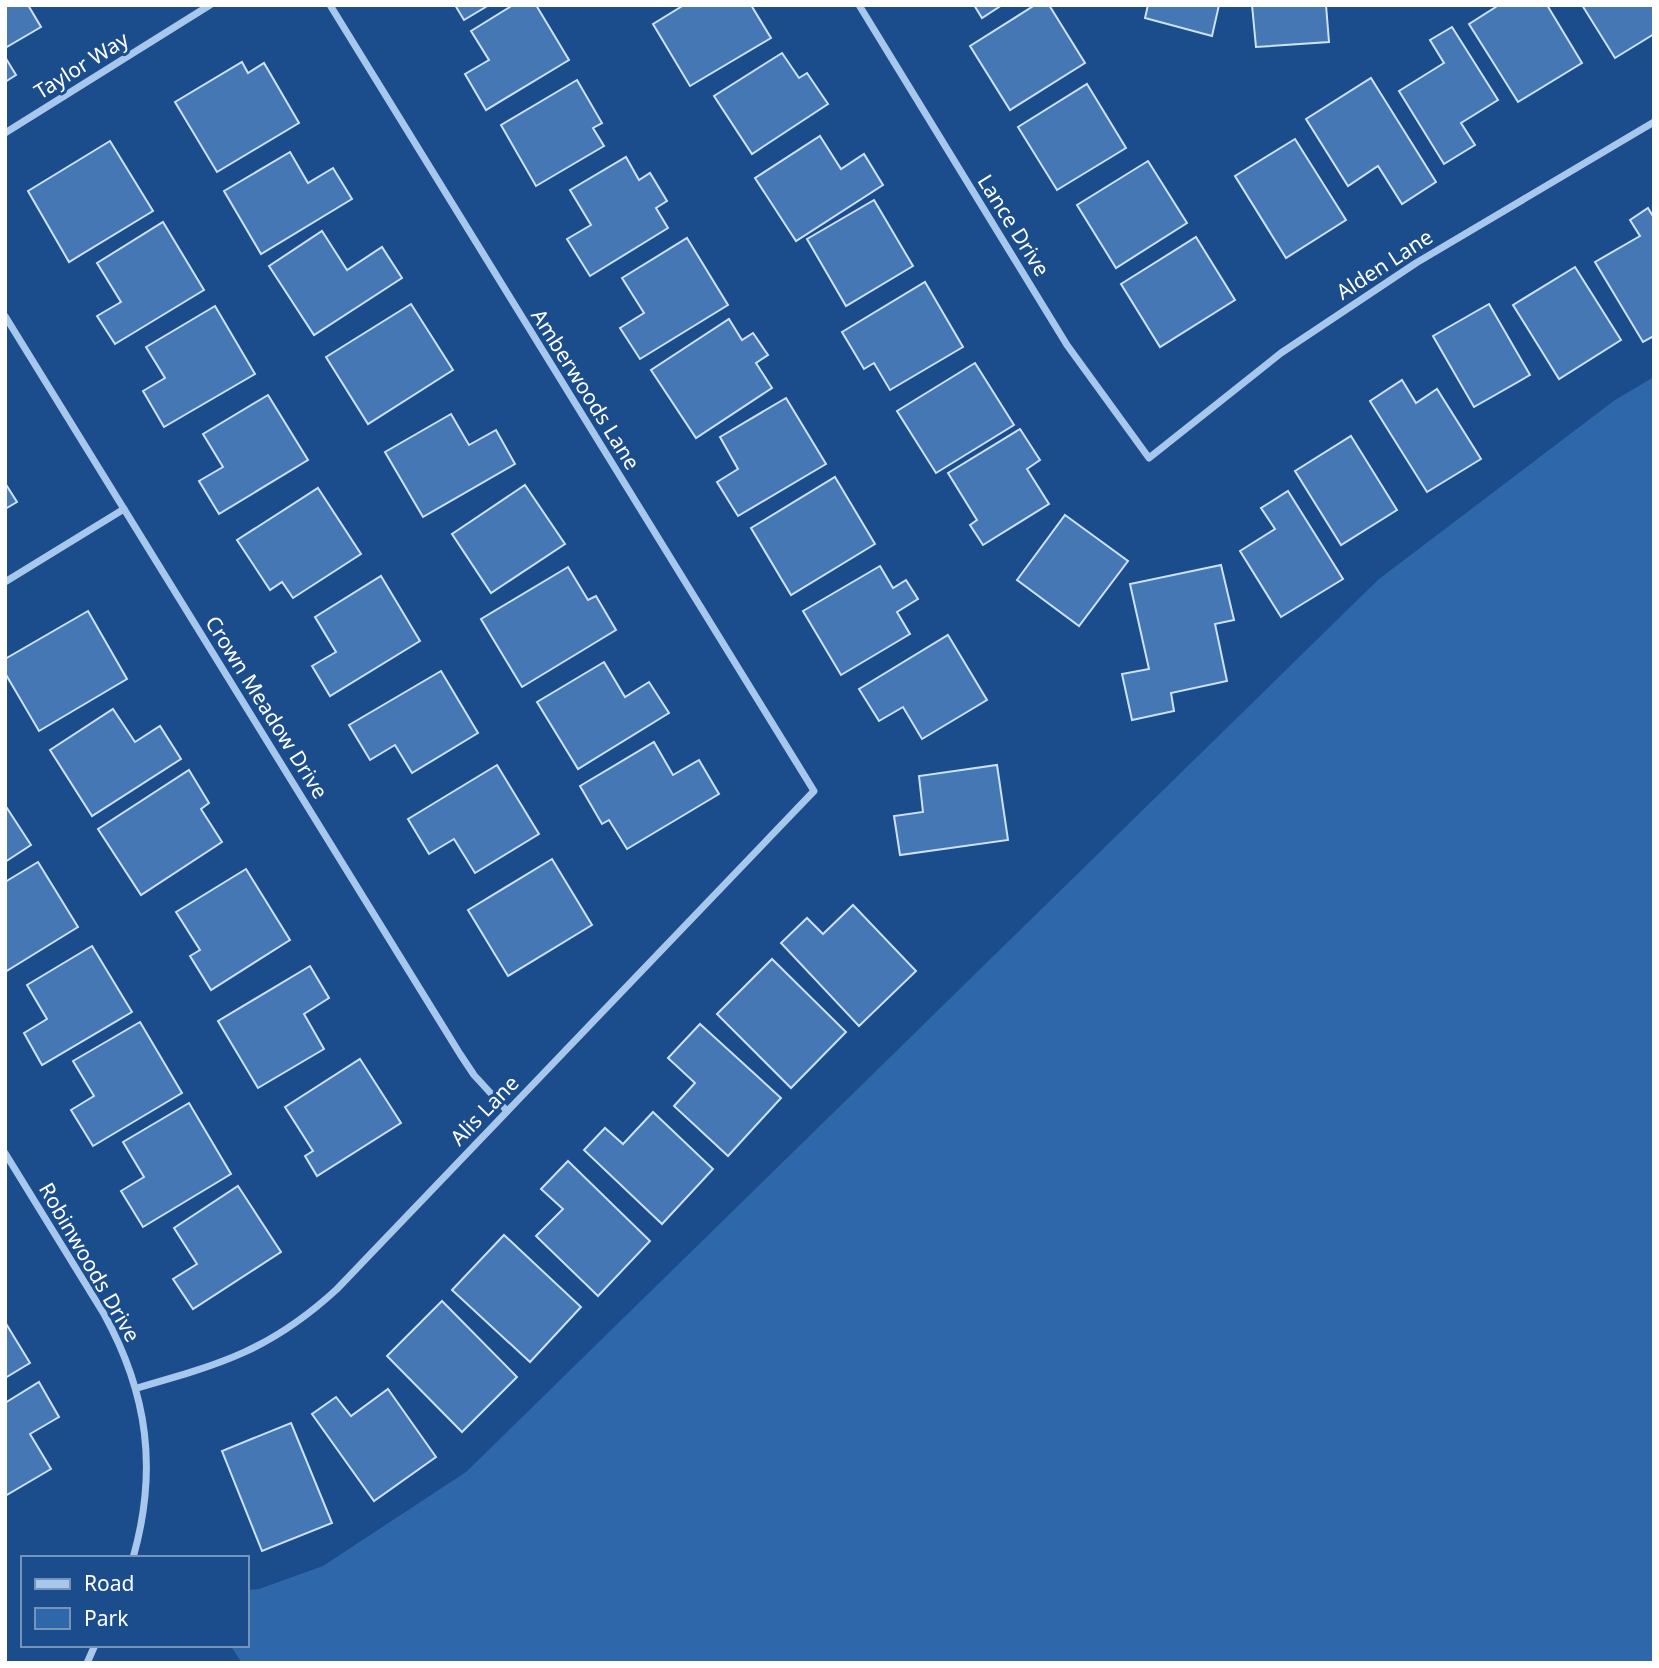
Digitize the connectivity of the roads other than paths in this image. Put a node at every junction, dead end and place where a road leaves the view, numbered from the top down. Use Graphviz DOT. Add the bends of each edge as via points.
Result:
graph roads {
  1 [pos="210,5"];
  2 [pos="330,5"];
  3 [pos="859,5"];
  4 [pos="1654,122"];
  5 [pos="5,133"];
  6 [pos="5,316"];
  7 [pos="1149,458"];
  8 [pos="124,509"];
  9 [pos="5,582"];
  10 [pos="814,791"];
  11 [pos="507,1111"];
  12 [pos="5,1153"];
  13 [pos="137,1388"];
  14 [pos="133,1556"];
  15 [pos="94,1647"];
  16 [pos="87,1663"];
  1 -- 5 [label="street, Taylor Way"];
  2 -- 10 [label="street, Amberwoods Lane"];
  3 -- 7 [label="street, Lance Drive" via="1067,345"];
  4 -- 7 [label="street, Alden Lane" via="1348,308 1281,353"];
  6 -- 8 [label="street, Crown Meadow Drive"];
  8 -- 9 [label="street"];
  8 -- 11 [label="street, Crown Meadow Drive" via="460,1054"];
  10 -- 11 [label="street, Alis Lane"];
  11 -- 13 [label="street, Alis Lane" via="337,1289 298,1323 235,1358"];
  12 -- 13 [label="street, Robinwoods Drive" via="104,1314"];
  13 -- 14 [label="street, Robinwoods Drive" via="148,1476"];
  15 -- 16 [label="street"];
}
